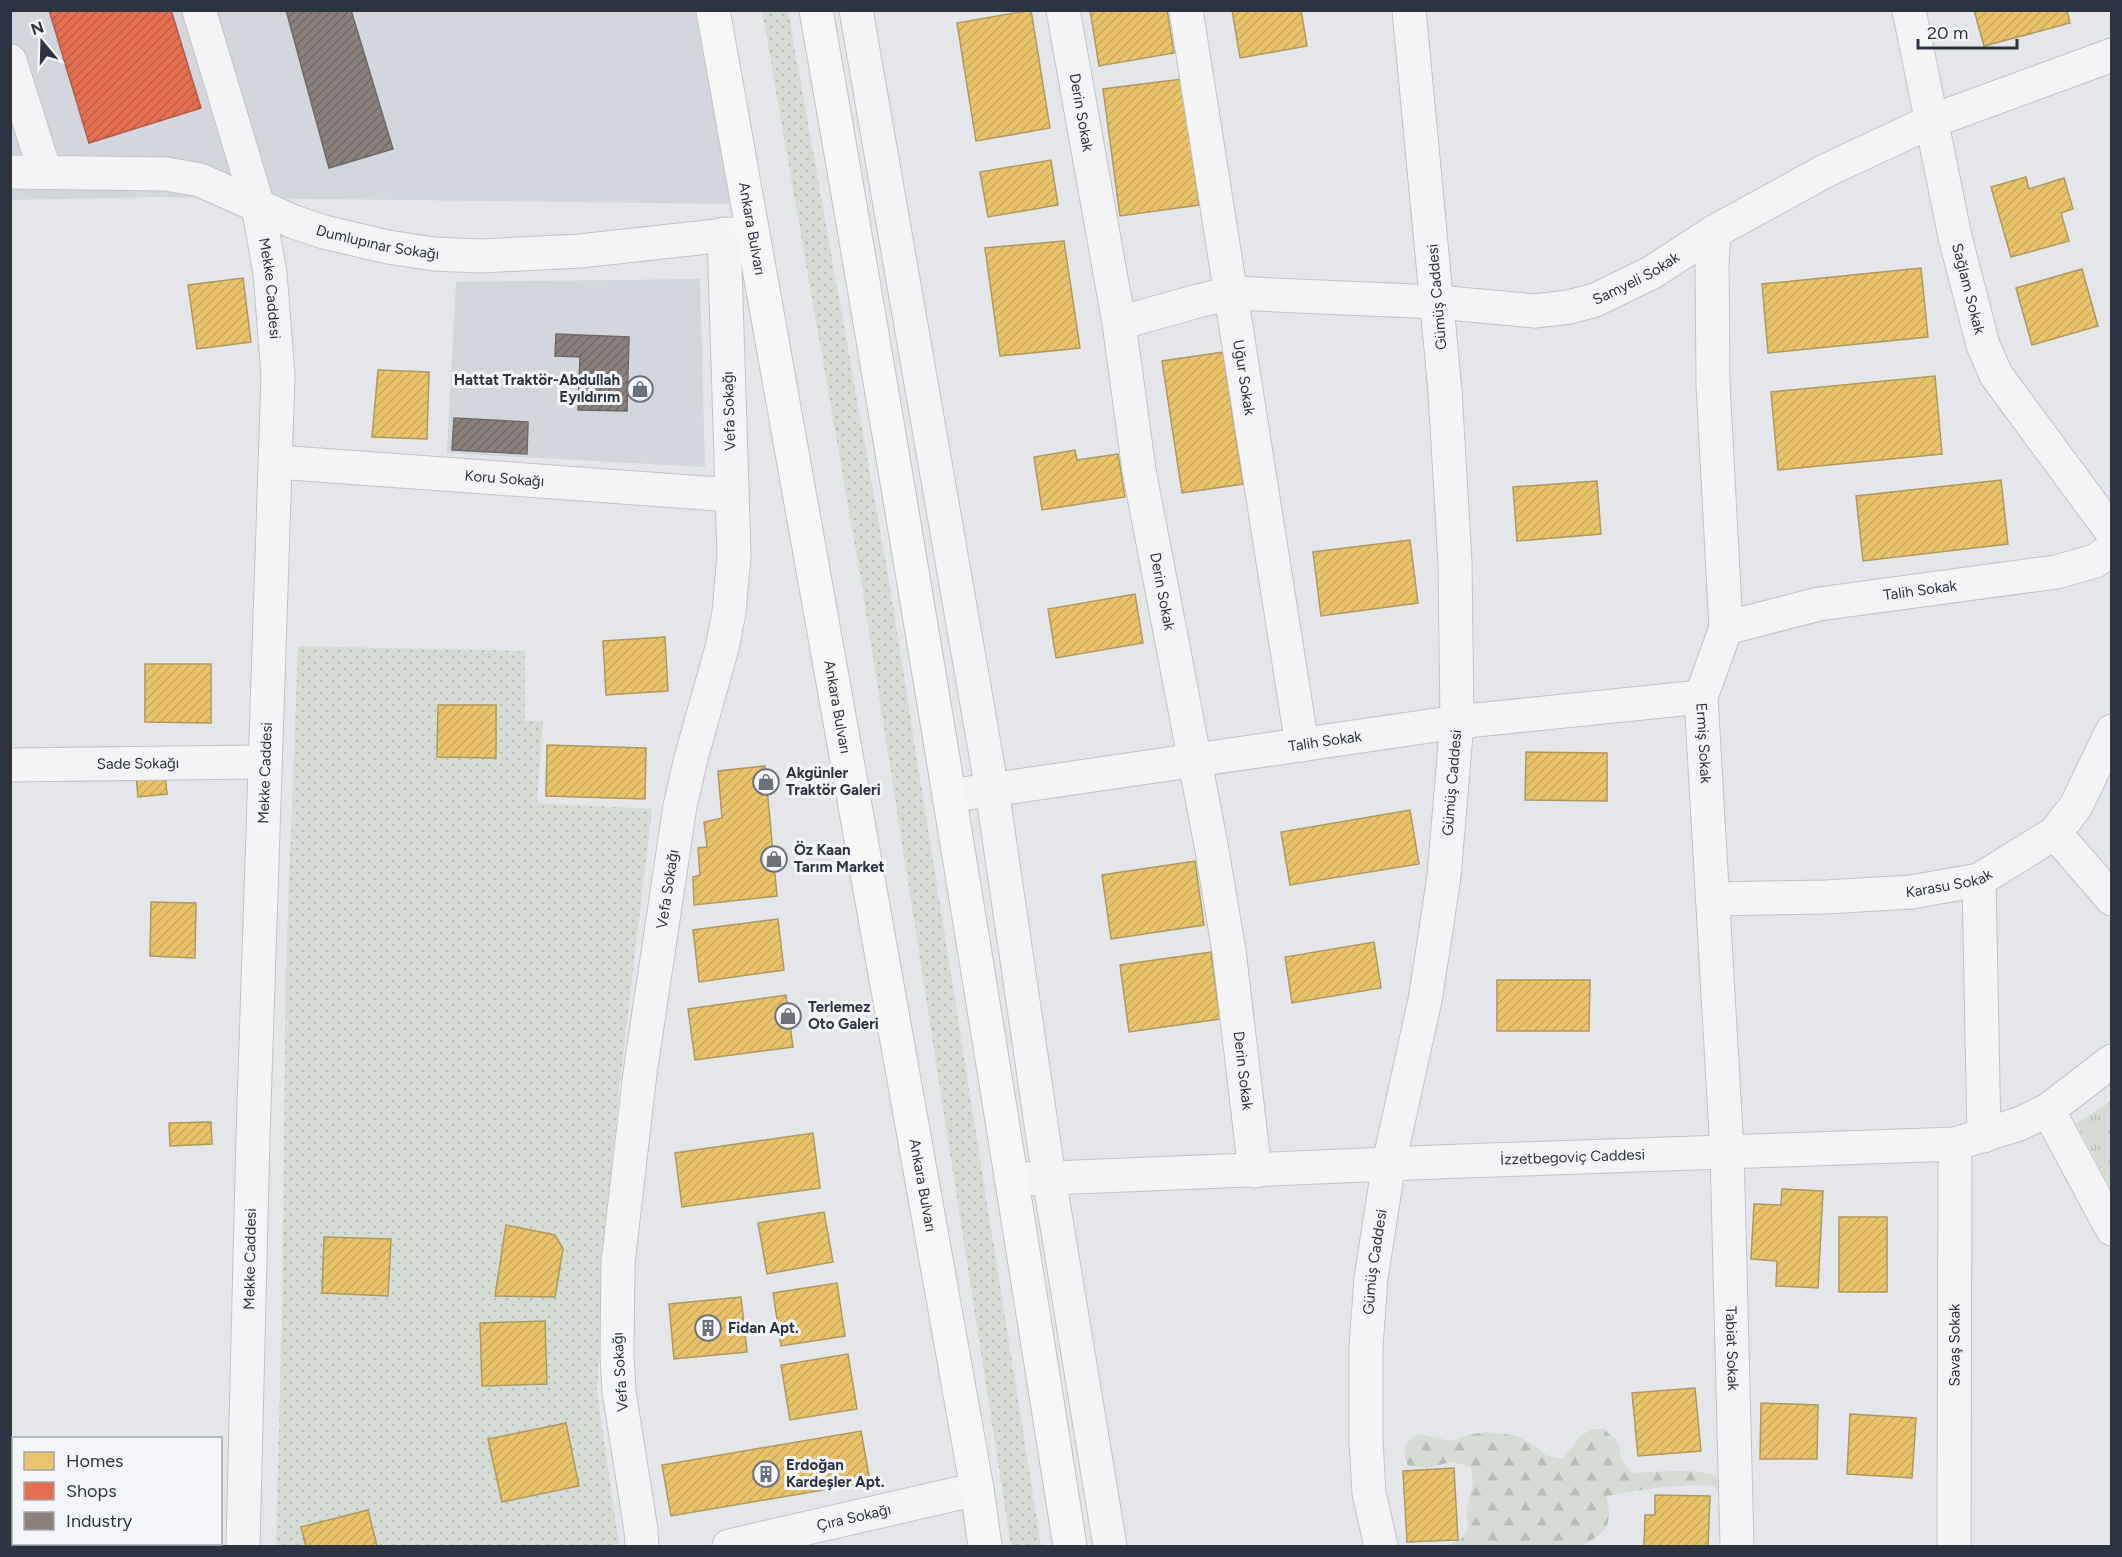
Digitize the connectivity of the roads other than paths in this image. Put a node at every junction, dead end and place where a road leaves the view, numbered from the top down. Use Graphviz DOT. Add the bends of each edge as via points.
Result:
graph roads {
  1 [pos="199,10"];
  2 [pos="713,10"];
  3 [pos="816,10"];
  4 [pos="856,10"];
  5 [pos="1063,10"];
  6 [pos="1186,10"];
  7 [pos="1409,10"];
  8 [pos="1909,10"];
  9 [pos="2112,55"];
  10 [pos="10,61"];
  11 [pos="1932,121"];
  12 [pos="10,172"];
  13 [pos="45,172"];
  14 [pos="258,206"];
  15 [pos="1714,232"];
  16 [pos="739,233"];
  17 [pos="1232,293"];
  18 [pos="1437,302"];
  19 [pos="1119,323"];
  20 [pos="277,462"];
  21 [pos="732,495"];
  22 [pos="2112,532"];
  23 [pos="2112,549"];
  24 [pos="1726,628"];
  25 [pos="1701,697"];
  26 [pos="1457,722"];
  27 [pos="2112,731"];
  28 [pos="1302,745"];
  29 [pos="1195,761"];
  30 [pos="265,762"];
  31 [pos="10,765"];
  32 [pos="992,790"];
  33 [pos="949,796"];
  34 [pos="2055,833"];
  35 [pos="1979,880"];
  36 [pos="1713,899"];
  37 [pos="2112,899"];
  38 [pos="2112,1061"];
  39 [pos="2048,1110"];
  40 [pos="1970,1140"];
  41 [pos="1727,1151"];
  42 [pos="1389,1163"];
  43 [pos="1256,1171"];
  44 [pos="1049,1178"];
  45 [pos="1012,1180"];
  46 [pos="2112,1229"];
  47 [pos="977,1489"];
  48 [pos="243,1546"];
  49 [pos="642,1546"];
  50 [pos="729,1546"];
  51 [pos="985,1546"];
  52 [pos="1070,1546"];
  53 [pos="1110,1546"];
  54 [pos="1381,1546"];
  55 [pos="1737,1546"];
  56 [pos="1954,1546"];
  1 -- 14 [label="street, Mekke Caddesi"];
  2 -- 16 [label="main road, Ankara Bulvarı"];
  3 -- 33 [label="main road"];
  4 -- 32 [label="street"];
  5 -- 19 [label="street, Derin Sokak"];
  6 -- 17 [label="street, Uğur Sokak"];
  7 -- 18 [label="street, Gümüş Caddesi"];
  8 -- 11 [label="street, Sağlam Sokak"];
  9 -- 11 [label="street, Samyeli Sokak"];
  10 -- 13 [label="street"];
  11 -- 15 [label="street, Samyeli Sokak" via="1825,171"];
  11 -- 22 [label="street, Sağlam Sokak" via="1955,237 1983,345 1996,375"];
  12 -- 13 [label="street, Dumlupınar Sokağı"];
  13 -- 14 [label="street, Dumlupınar Sokağı" via="166,174 200,180"];
  14 -- 16 [label="street, Dumlupınar Sokağı" via="294,222 356,240 434,254 580,251"];
  14 -- 20 [label="street, Mekke Caddesi" via="275,331"];
  15 -- 18 [label="street, Samyeli Sokak" via="1651,273 1594,300 1569,307 1535,311"];
  15 -- 24 [label="street, Ermiş Sokak" via="1713,384"];
  16 -- 21 [label="street, Vefa Sokağı"];
  16 -- 47 [label="main road, Ankara Bulvarı"];
  17 -- 18 [label="street, Samyeli Sokak"];
  17 -- 19 [label="street, Samyeli Sokak"];
  17 -- 28 [label="street, Uğur Sokak"];
  18 -- 26 [label="street, Gümüş Caddesi" via="1455,562"];
  19 -- 29 [label="street, Derin Sokak" via="1139,470"];
  20 -- 21 [label="street, Koru Sokağı"];
  20 -- 30 [label="street, Mekke Caddesi"];
  21 -- 49 [label="street, Vefa Sokağı" via="734,555 729,612 680,806 640,1073 618,1263 619,1392"];
  23 -- 24 [label="street, Talih Sokak" via="2095,561 2056,572 1819,604"];
  24 -- 25 [label="street, Ermiş Sokak"];
  25 -- 26 [label="street, Talih Sokak"];
  25 -- 36 [label="street, Ermiş Sokak"];
  26 -- 28 [label="street, Talih Sokak"];
  26 -- 42 [label="street, Gümüş Caddesi" via="1444,876 1434,943"];
  27 -- 34 [label="street, Karasu Sokak" via="2076,806"];
  28 -- 29 [label="street, Talih Sokak"];
  29 -- 32 [label="street, Talih Sokak"];
  29 -- 43 [label="street, Derin Sokak" via="1229,951"];
  30 -- 31 [label="street, Sade Sokağı"];
  30 -- 48 [label="street, Mekke Caddesi"];
  32 -- 33 [label="street, Talih Sokak"];
  32 -- 44 [label="street"];
  33 -- 45 [label="main road"];
  34 -- 35 [label="street, Karasu Sokak"];
  34 -- 37 [label="street"];
  35 -- 36 [label="street, Karasu Sokak" via="1911,892"];
  35 -- 40 [label="street, Savaş Sokak"];
  36 -- 41 [label="street, Ermiş Sokak"];
  38 -- 39 [label="street, İzzetbegoviç Caddesi"];
  39 -- 40 [label="street, İzzetbegoviç Caddesi"];
  39 -- 46 [label="street"];
  40 -- 41 [label="street, İzzetbegoviç Caddesi"];
  40 -- 56 [label="street, Savaş Sokak"];
  41 -- 42 [label="street, İzzetbegoviç Caddesi"];
  41 -- 55 [label="street, Tabiat Sokak"];
  42 -- 43 [label="street, İzzetbegoviç Caddesi"];
  42 -- 54 [label="street, Gümüş Caddesi" via="1371,1278 1366,1347 1369,1492"];
  43 -- 44 [label="street, İzzetbegoviç Caddesi"];
  44 -- 45 [label="street, İzzetbegoviç Caddesi"];
  44 -- 53 [label="street"];
  45 -- 52 [label="main road"];
  47 -- 50 [label="street, Çıra Sokağı"];
  47 -- 51 [label="main road, Ankara Bulvarı"];
}
